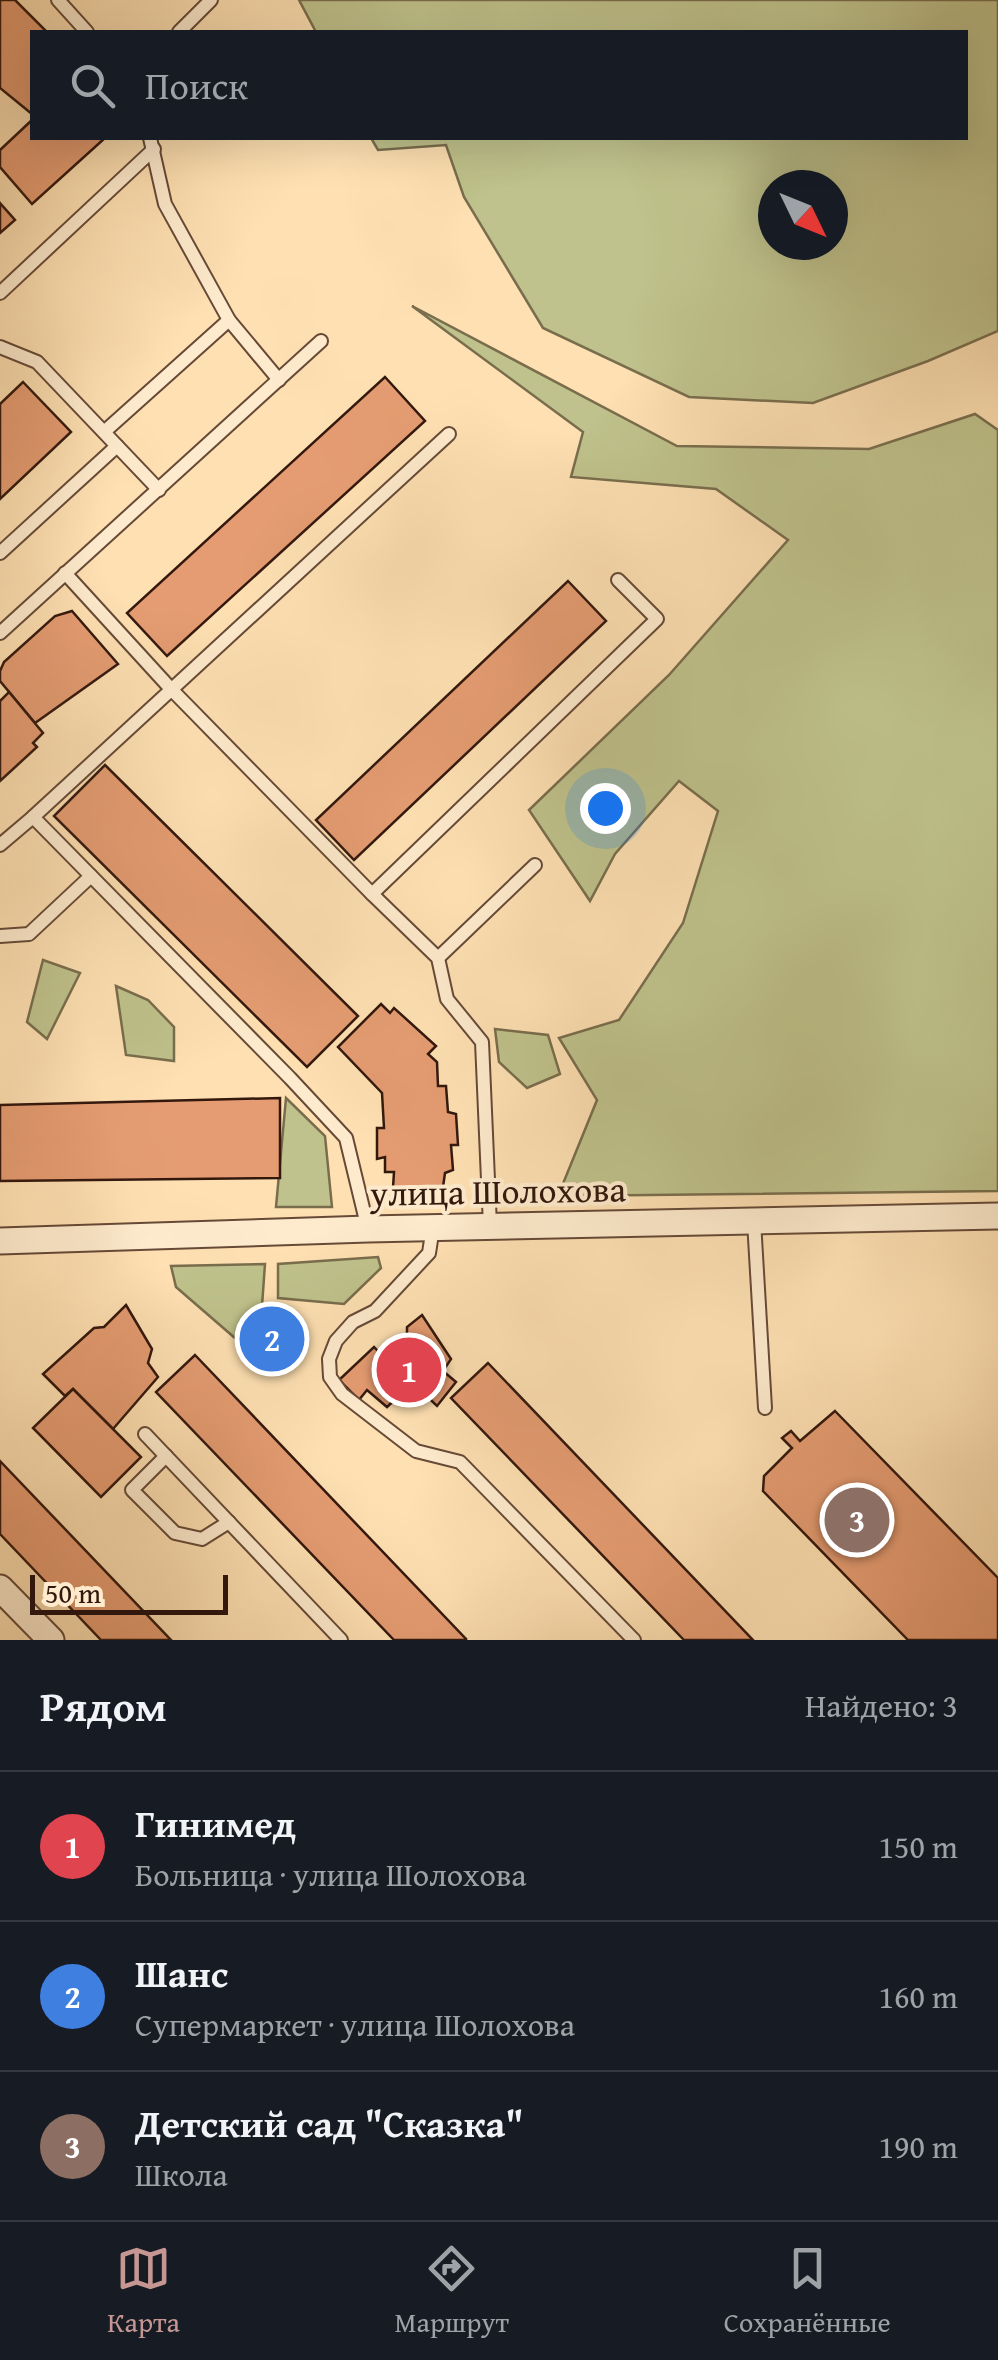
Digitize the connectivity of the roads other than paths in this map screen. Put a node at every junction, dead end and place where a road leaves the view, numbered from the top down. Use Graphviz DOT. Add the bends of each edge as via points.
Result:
graph roads {
  1 [pos="58,0"];
  2 [pos="210,0"];
  3 [pos="85,30"];
  4 [pos="181,30"];
  5 [pos="152,143"];
  6 [pos="0,293"];
  7 [pos="230,320"];
  8 [pos="321,341"];
  9 [pos="0,348"];
  10 [pos="279,380"];
  11 [pos="104,432"];
  12 [pos="449,434"];
  13 [pos="117,446"];
  14 [pos="159,490"];
  15 [pos="0,553"];
  16 [pos="65,574"];
  17 [pos="618,580"];
  18 [pos="0,632"];
  19 [pos="171,689"];
  20 [pos="33,817"];
  21 [pos="0,846"];
  22 [pos="535,865"];
  23 [pos="91,876"];
  24 [pos="372,894"];
  25 [pos="0,936"];
  26 [pos="438,958"];
  27 [pos="998,1216"];
  28 [pos="754,1221"];
  29 [pos="490,1226"];
  30 [pos="433,1227"];
  31 [pos="368,1228"];
  32 [pos="0,1241"];
  33 [pos="765,1408"];
  34 [pos="145,1434"];
  35 [pos="166,1456"];
  36 [pos="229,1522"];
  37 [pos="0,1588"];
  38 [pos="51,1640"];
  39 [pos="341,1640"];
  40 [pos="634,1640"];
  1 -- 3 [label="lane"];
  2 -- 4 [label="lane"];
  5 -- 6 [label="lane"];
  5 -- 7 [label="lane" via="165,204"];
  7 -- 10 [label="lane"];
  7 -- 11 [label="lane"];
  8 -- 10 [label="lane"];
  9 -- 11 [label="lane" via="37,362"];
  10 -- 14 [label="lane"];
  11 -- 13 [label="lane"];
  12 -- 19 [label="lane"];
  13 -- 14 [label="lane"];
  13 -- 15 [label="lane"];
  14 -- 16 [label="lane"];
  16 -- 18 [label="lane"];
  16 -- 19 [label="lane"];
  17 -- 24 [label="lane" via="657,620"];
  19 -- 20 [label="lane"];
  19 -- 24 [label="lane"];
  20 -- 21 [label="lane"];
  20 -- 23 [label="lane"];
  22 -- 26 [label="lane"];
  23 -- 25 [label="lane" via="28,934"];
  23 -- 31 [label="lane" via="346,1138"];
  24 -- 26 [label="lane"];
  26 -- 29 [label="lane" via="447,998 482,1042"];
  27 -- 28 [label="street, улица Шолохова"];
  28 -- 29 [label="street, улица Шолохова"];
  28 -- 33 [label="lane"];
  29 -- 30 [label="street, улица Шолохова"];
  30 -- 31 [label="street, улица Шолохова"];
  30 -- 40 [label="lane" via="429,1253 336,1342 330,1377 342,1394 416,1451 460,1462"];
  31 -- 32 [label="street, улица Шолохова"];
  34 -- 35 [label="lane"];
  35 -- 36 [label="lane"];
  35 -- 36 [label="lane" via="132,1490 175,1533 202,1539"];
  36 -- 39 [label="lane"];
  37 -- 38 [label="street"];
}
